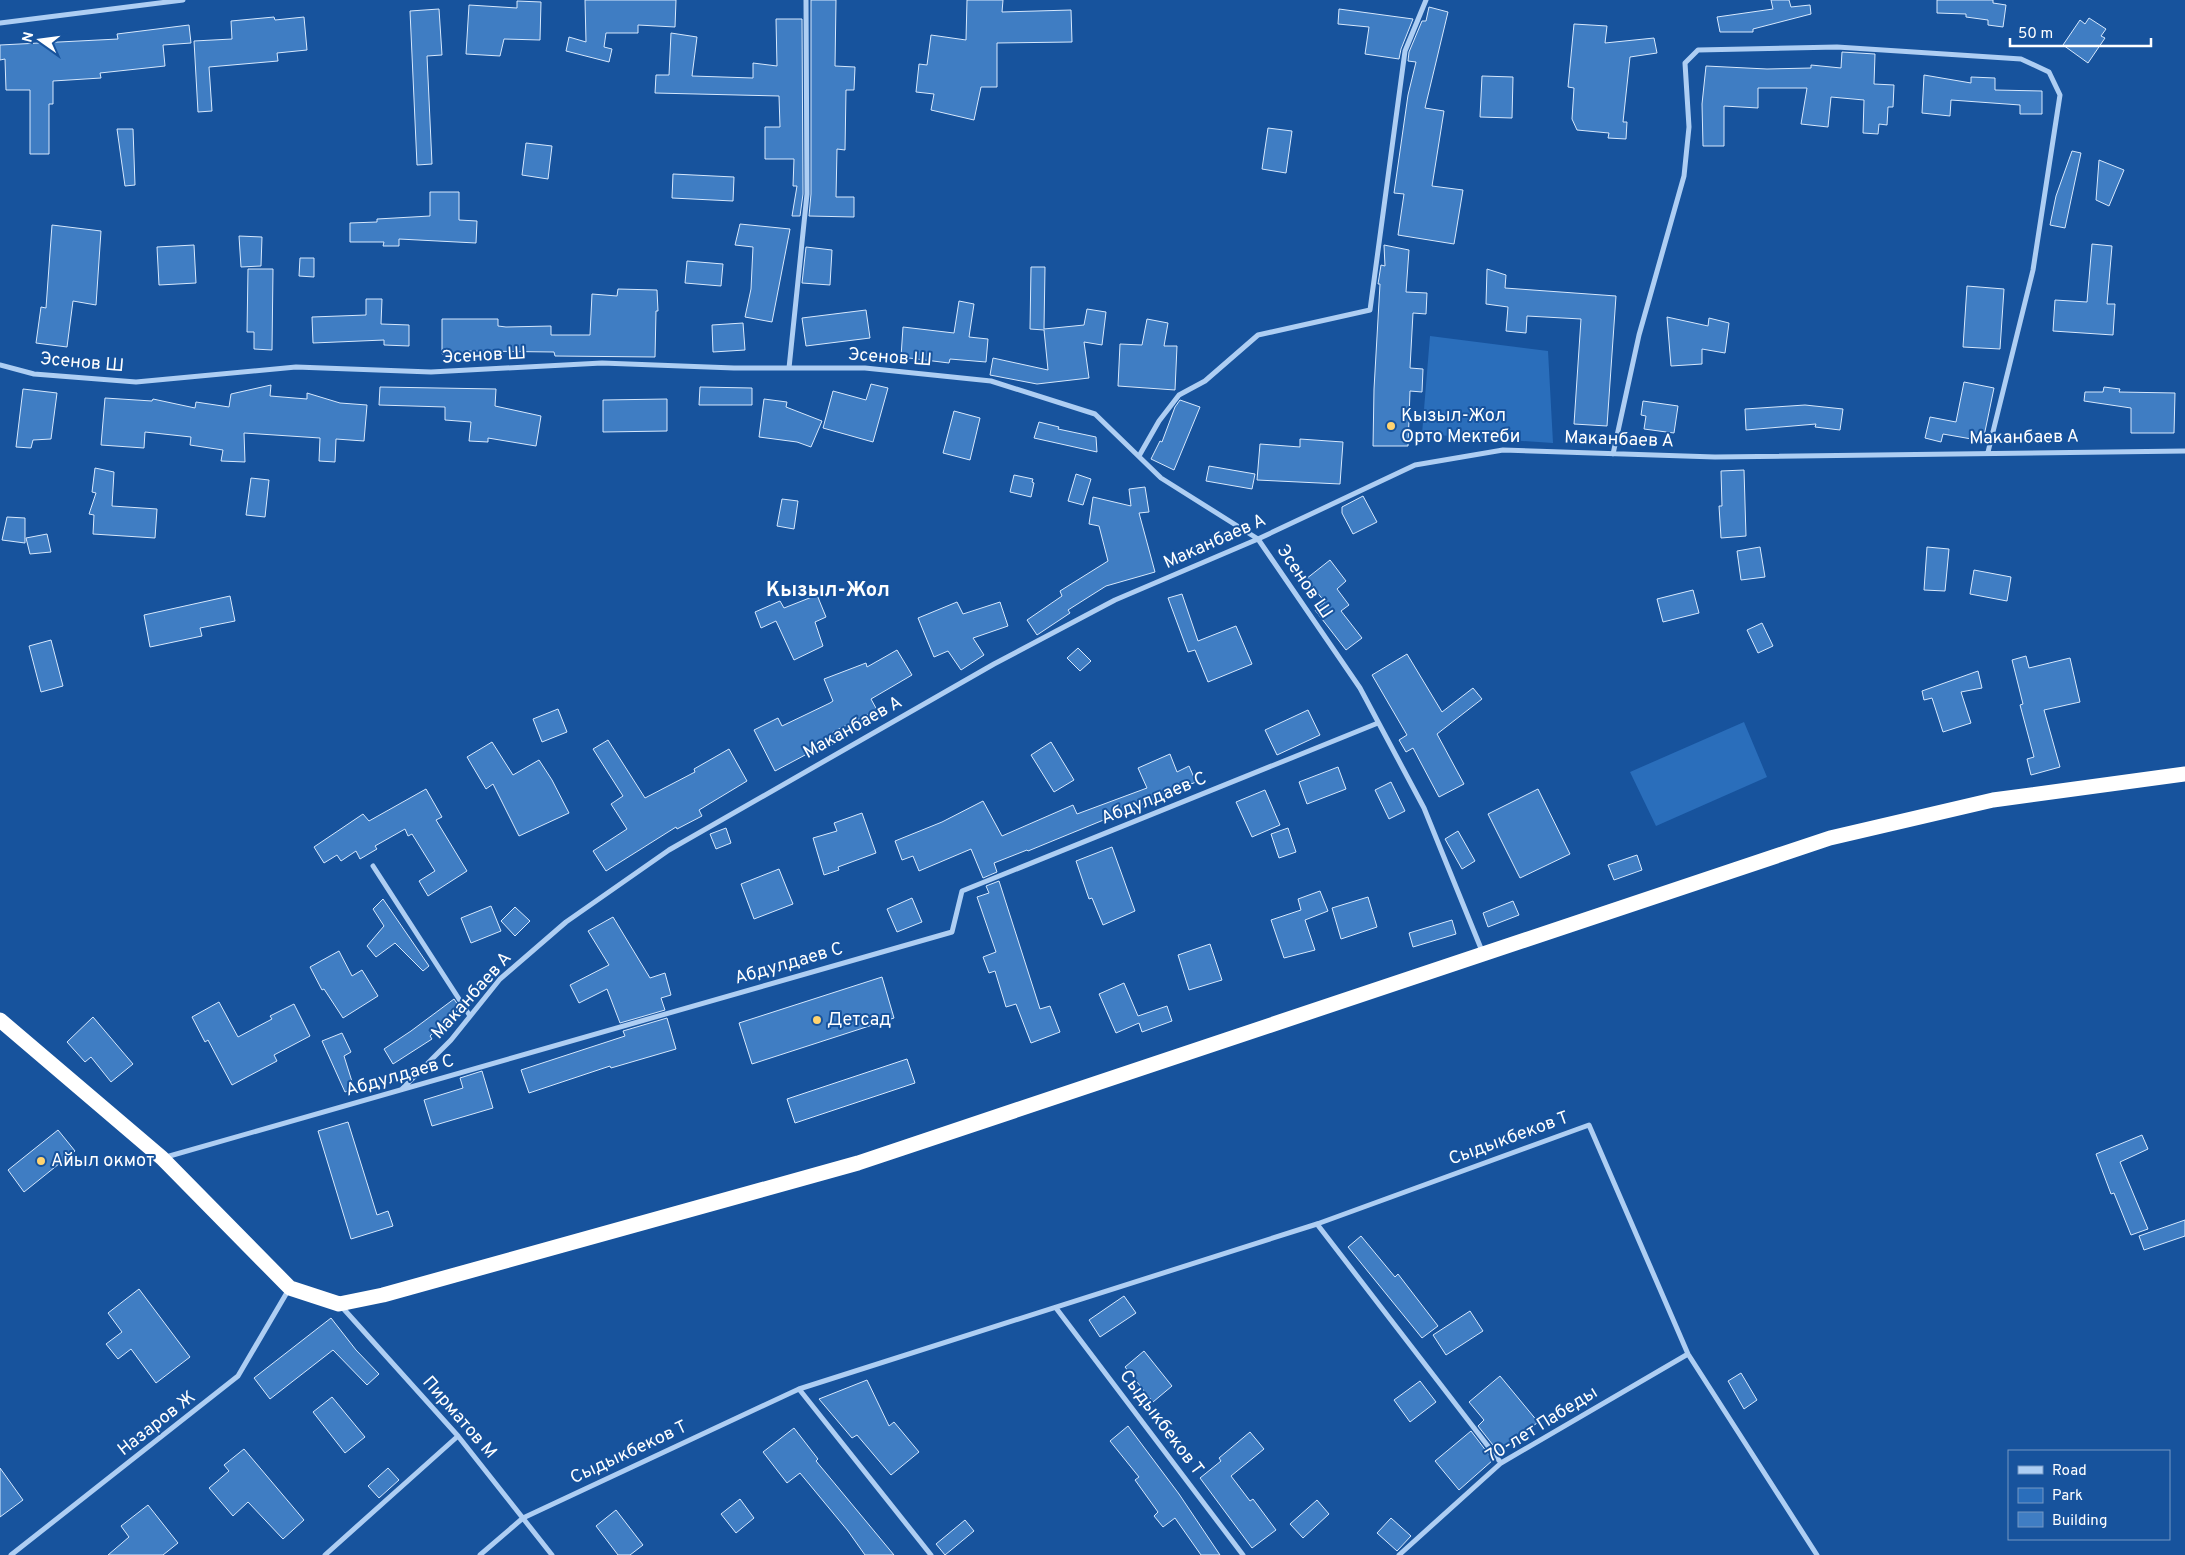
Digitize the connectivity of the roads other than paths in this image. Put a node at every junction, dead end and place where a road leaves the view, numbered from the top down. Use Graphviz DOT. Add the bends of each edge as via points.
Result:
graph roads {
  1 [pos="183,0"];
  2 [pos="806,0"];
  3 [pos="1426,0"];
  4 [pos="0,23"];
  5 [pos="0,365"];
  6 [pos="789,368"];
  7 [pos="2185,451"];
  8 [pos="1988,452"];
  9 [pos="1613,454"];
  10 [pos="1139,456"];
  11 [pos="1258,539"];
  12 [pos="1378,723"];
  13 [pos="2185,774"];
  14 [pos="373,866"];
  15 [pos="1483,954"];
  16 [pos="470,1016"];
  17 [pos="0,1020"];
  18 [pos="402,1090"];
  19 [pos="162,1158"];
  20 [pos="1317,1224"];
  21 [pos="290,1288"];
  22 [pos="339,1304"];
  23 [pos="1056,1308"];
  24 [pos="1688,1354"];
  25 [pos="799,1388"];
  26 [pos="458,1436"];
  27 [pos="1501,1463"];
  28 [pos="523,1518"];
  29 [pos="11,1555"];
  30 [pos="325,1555"];
  31 [pos="480,1555"];
  32 [pos="552,1555"];
  33 [pos="931,1555"];
  34 [pos="1243,1555"];
  35 [pos="1399,1555"];
  36 [pos="1817,1555"];
  1 -- 4 [label="street"];
  2 -- 6 [label="street" via="807,194"];
  3 -- 10 [label="street" via="1404,52 1370,310 1258,335 1205,381 1179,395"];
  5 -- 6 [label="street, Эсенов Ш" via="34,374 136,382 296,367 431,372 602,363"];
  6 -- 10 [label="street, Эсенов Ш" via="865,368 991,380 1095,414"];
  7 -- 8 [label="street, Маканбаев А"];
  8 -- 9 [label="street, Маканбаев А" via="1715,457"];
  8 -- 9 [label="street" via="2033,270 2060,94 2049,72 2021,59 1837,46 1698,50 1685,63 1690,126 1684,176 1639,336"];
  9 -- 11 [label="street, Маканбаев А" via="1503,450 1415,465"];
  10 -- 11 [label="street, Эсенов Ш" via="1161,478"];
  11 -- 12 [label="street, Эсенов Ш" via="1360,688"];
  11 -- 16 [label="street, Маканбаев А" via="1115,600 986,669 669,850 566,922 500,979"];
  12 -- 15 [label="street, Эсенов Ш" via="1424,808"];
  12 -- 18 [label="street, Абдулдаев С" via="962,891 952,932"];
  13 -- 15 [label="highway" via="1994,800 1830,838"];
  14 -- 16 [label="street"];
  15 -- 22 [label="highway" via="858,1164 383,1295"];
  16 -- 18 [label="street, Маканбаев А"];
  17 -- 19 [label="highway"];
  18 -- 19 [label="street, Абдулдаев С"];
  19 -- 21 [label="highway"];
  20 -- 23 [label="street, Сыдыкбеков Т"];
  20 -- 24 [label="street, Сыдыкбеков Т" via="1589,1125"];
  20 -- 27 [label="street"];
  21 -- 22 [label="highway"];
  21 -- 29 [label="street, Назаров Ж" via="238,1376"];
  22 -- 26 [label="street, Пирматов М"];
  23 -- 25 [label="street, Сыдыкбеков Т"];
  23 -- 34 [label="street, Сыдыкбеков Т"];
  24 -- 27 [label="street, 70-лет Пабеды"];
  24 -- 36 [label="street"];
  25 -- 28 [label="street, Сыдыкбеков Т"];
  25 -- 33 [label="street"];
  26 -- 28 [label="street, Пирматов М"];
  26 -- 30 [label="street"];
  27 -- 35 [label="street, 70-лет Пабеды"];
  28 -- 31 [label="street, Сыдыкбеков Т"];
  28 -- 32 [label="street, Пирматов М"];
}
